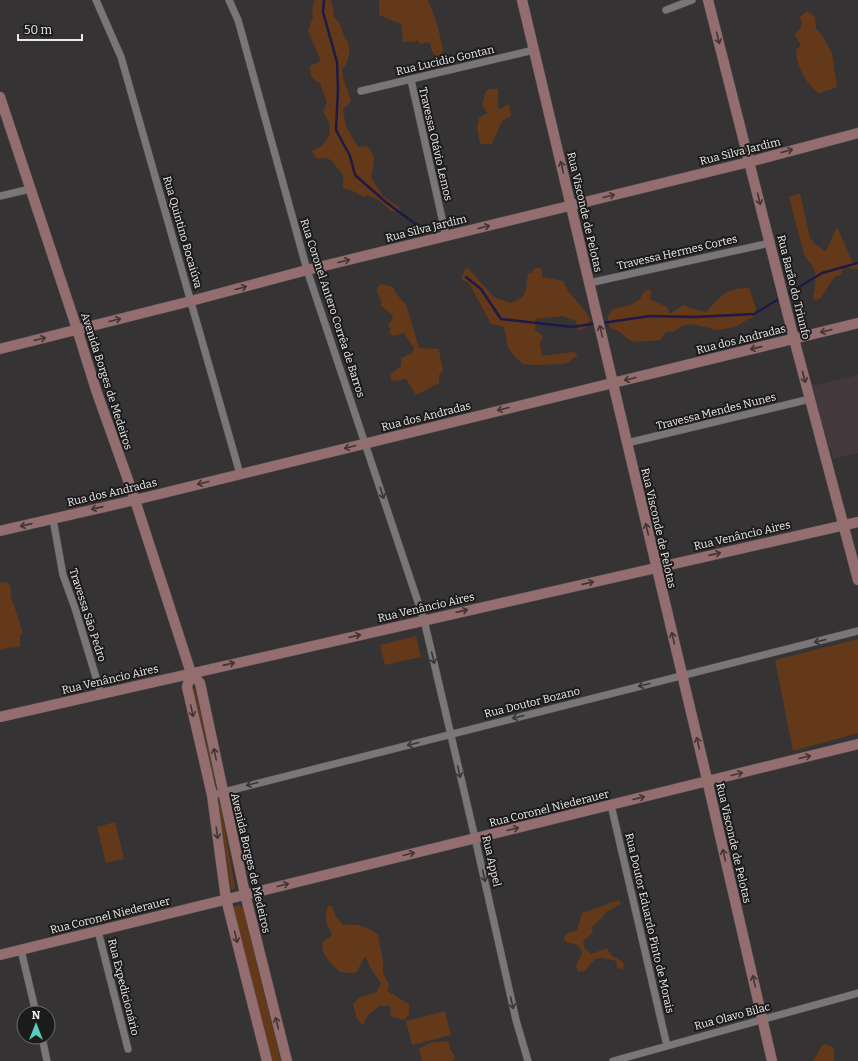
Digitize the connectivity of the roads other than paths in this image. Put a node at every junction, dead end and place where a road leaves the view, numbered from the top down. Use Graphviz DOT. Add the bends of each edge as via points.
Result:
graph roads {
  1 [pos="96,0"];
  2 [pos="228,0"];
  3 [pos="522,0"];
  4 [pos="692,0"];
  5 [pos="708,0"];
  6 [pos="666,10"];
  7 [pos="534,50"];
  8 [pos="411,80"];
  9 [pos="361,91"];
  10 [pos="0,97"];
  11 [pos="858,133"];
  12 [pos="749,162"];
  13 [pos="30,189"];
  14 [pos="0,196"];
  15 [pos="571,205"];
  16 [pos="446,236"];
  17 [pos="770,243"];
  18 [pos="307,270"];
  19 [pos="589,283"];
  20 [pos="191,301"];
  21 [pos="858,324"];
  22 [pos="77,329"];
  23 [pos="794,339"];
  24 [pos="0,349"];
  25 [pos="613,383"];
  26 [pos="810,399"];
  27 [pos="365,443"];
  28 [pos="627,443"];
  29 [pos="240,474"];
  30 [pos="135,500"];
  31 [pos="53,519"];
  32 [pos="858,522"];
  33 [pos="844,525"];
  34 [pos="0,531"];
  35 [pos="656,567"];
  36 [pos="858,580"];
  37 [pos="424,620"];
  38 [pos="858,631"];
  39 [pos="191,673"];
  40 [pos="682,676"];
  41 [pos="101,694"];
  42 [pos="0,717"];
  43 [pos="450,734"];
  44 [pos="858,744"];
  45 [pos="707,781"];
  46 [pos="223,792"];
  47 [pos="212,794"];
  48 [pos="611,805"];
  49 [pos="475,838"];
  50 [pos="245,894"];
  51 [pos="226,899"];
  52 [pos="98,931"];
  53 [pos="21,950"];
  54 [pos="0,955"];
  55 [pos="858,993"];
  56 [pos="34,1005"];
  57 [pos="763,1019"];
  58 [pos="44,1045"];
  59 [pos="667,1046"];
  60 [pos="128,1049"];
  61 [pos="47,1061"];
  62 [pos="267,1061"];
  63 [pos="287,1061"];
  64 [pos="528,1061"];
  65 [pos="613,1061"];
  66 [pos="772,1061"];
  1 -- 20 [label="street, Rua Quintino Bocaiúva" via="121,57"];
  2 -- 18 [label="street, Rua Coronel Antero Corrêa de Barros" via="238,20"];
  3 -- 7 [label="street, Rua Visconde de Pelotas"];
  4 -- 6 [label="street"];
  5 -- 12 [label="street, Rua Barão do Triunfo, one-way"];
  7 -- 8 [label="street, Rua Lucidio Gontan"];
  15 -- 7 [label="street, Rua Visconde de Pelotas, one-way"];
  8 -- 9 [label="street, Rua Lucidio Gontan"];
  8 -- 16 [label="street, Travessa Otávio Lemos"];
  10 -- 13 [label="street, Avenida Borges de Medeiros"];
  12 -- 11 [label="street, Rua Silva Jardim, one-way"];
  15 -- 12 [label="street, Rua Silva Jardim, one-way"];
  12 -- 17 [label="street, Rua Barão do Triunfo, one-way"];
  13 -- 14 [label="street"];
  13 -- 22 [label="street, Avenida Borges de Medeiros"];
  16 -- 15 [label="street, Rua Silva Jardim, one-way"];
  15 -- 19 [label="street, Rua Visconde de Pelotas"];
  18 -- 16 [label="street, Rua Silva Jardim, one-way"];
  17 -- 19 [label="street, Travessa Hermes Cortes"];
  17 -- 23 [label="street, Rua Barão do Triunfo"];
  20 -- 18 [label="street, Rua Silva Jardim, one-way"];
  18 -- 27 [label="street, Rua Coronel Antero Corrêa de Barros"];
  25 -- 19 [label="street, Rua Visconde de Pelotas, one-way"];
  22 -- 20 [label="street, Rua Silva Jardim, one-way"];
  20 -- 29 [label="street, Rua Quintino Bocaiúva"];
  21 -- 23 [label="street, Rua dos Andradas, one-way"];
  24 -- 22 [label="street, Rua Silva Jardim, one-way"];
  22 -- 30 [label="street, Avenida Borges de Medeiros"];
  23 -- 25 [label="street, Rua dos Andradas, one-way"];
  23 -- 26 [label="street, Rua Barão do Triunfo, one-way"];
  25 -- 27 [label="street, Rua dos Andradas, one-way"];
  25 -- 28 [label="street, Rua Visconde de Pelotas"];
  26 -- 28 [label="street, Travessa Mendes Nunes"];
  26 -- 33 [label="street, Rua Barão do Triunfo"];
  27 -- 29 [label="street, Rua dos Andradas, one-way"];
  27 -- 37 [label="street, Rua Coronel Antero Corrêa de Barros, one-way"];
  35 -- 28 [label="street, Rua Visconde de Pelotas, one-way"];
  29 -- 30 [label="street, Rua dos Andradas, one-way"];
  30 -- 31 [label="street, Rua dos Andradas, one-way"];
  30 -- 39 [label="street, Avenida Borges de Medeiros"];
  31 -- 34 [label="street, Rua dos Andradas, one-way"];
  31 -- 41 [label="street, Travessa São Pedro" via="62,575 75,608"];
  32 -- 33 [label="street, Rua Venâncio Aires"];
  35 -- 33 [label="street, Rua Venâncio Aires, one-way"];
  33 -- 36 [label="street, Rua Barão do Triunfo"];
  37 -- 35 [label="street, Rua Venâncio Aires, one-way"];
  40 -- 35 [label="street, Rua Visconde de Pelotas, one-way"];
  39 -- 37 [label="street, Rua Venâncio Aires, one-way"];
  37 -- 43 [label="street, Rua Appel, one-way"];
  38 -- 40 [label="street, Rua Doutor Bozano, one-way"];
  39 -- 41 [label="street, Rua Venâncio Aires"];
  46 -- 39 [label="street, Avenida Borges de Medeiros, one-way" via="200,682"];
  39 -- 47 [label="street, Avenida Borges de Medeiros, one-way" via="187,687"];
  40 -- 43 [label="street, Rua Doutor Bozano, one-way"];
  45 -- 40 [label="street, Rua Visconde de Pelotas, one-way"];
  41 -- 42 [label="street, Rua Venâncio Aires"];
  43 -- 46 [label="street, Rua Doutor Bozano, one-way"];
  43 -- 49 [label="street, Rua Appel, one-way"];
  45 -- 44 [label="street, Rua Coronel Niederauer, one-way"];
  48 -- 45 [label="street, Rua Coronel Niederauer, one-way"];
  57 -- 45 [label="street, Rua Visconde de Pelotas, one-way"];
  46 -- 47 [label="street, Rua Doutor Bozano"];
  46 -- 50 [label="street, Avenida Borges de Medeiros"];
  47 -- 51 [label="street, Avenida Borges de Medeiros, one-way"];
  49 -- 48 [label="street, Rua Coronel Niederauer, one-way"];
  48 -- 59 [label="street, Rua Doutor Eduardo Pinto de Morais"];
  50 -- 49 [label="street, Rua Coronel Niederauer, one-way"];
  49 -- 64 [label="street, Rua Appel, one-way" via="516,1020"];
  50 -- 51 [label="street, Rua Coronel Niederauer"];
  63 -- 50 [label="street, Avenida Borges de Medeiros, one-way"];
  51 -- 52 [label="street, Rua Coronel Niederauer"];
  51 -- 62 [label="street, Avenida Borges de Medeiros, one-way"];
  52 -- 53 [label="street, Rua Coronel Niederauer"];
  52 -- 60 [label="street, Rua Expedicionário"];
  53 -- 54 [label="street, Rua Coronel Niederauer"];
  53 -- 56 [label="street"];
  55 -- 57 [label="street, Rua Olavo Bilac"];
  57 -- 59 [label="street, Rua Olavo Bilac"];
  57 -- 66 [label="street, Rua Visconde de Pelotas"];
  58 -- 61 [label="street"];
  59 -- 65 [label="street, Rua Olavo Bilac"];
}
